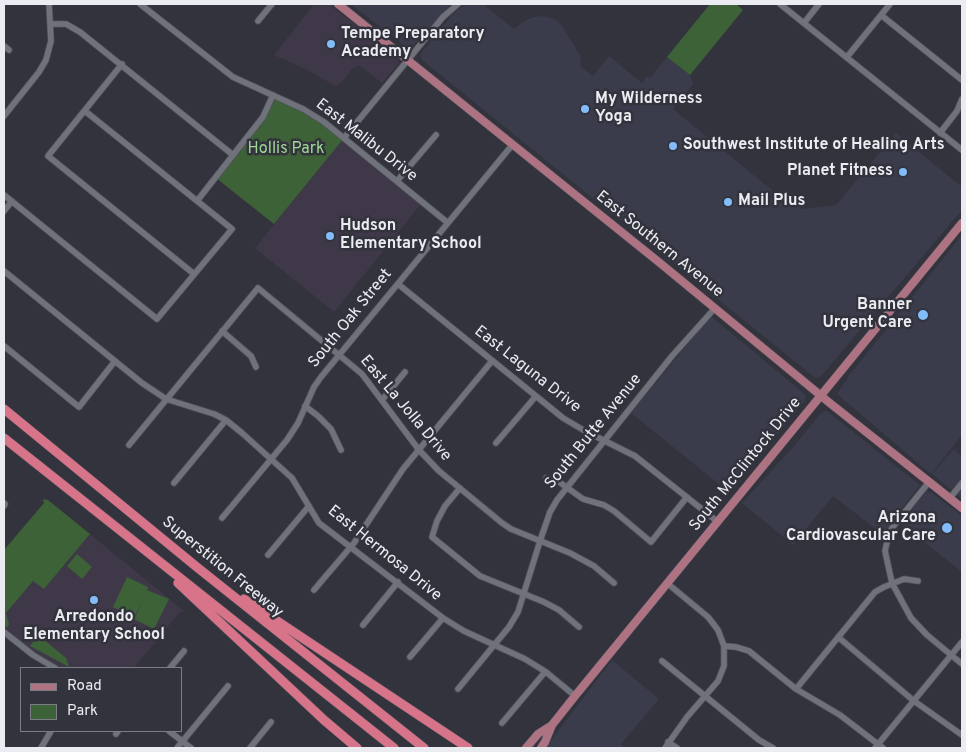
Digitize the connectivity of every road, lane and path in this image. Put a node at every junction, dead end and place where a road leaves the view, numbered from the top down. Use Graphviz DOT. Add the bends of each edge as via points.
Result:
graph roads {
  1 [pos="49,4"];
  2 [pos="140,4"];
  3 [pos="272,4"];
  4 [pos="338,4"];
  5 [pos="458,4"];
  6 [pos="780,4"];
  7 [pos="819,4"];
  8 [pos="890,4"];
  9 [pos="881,15"];
  10 [pos="258,21"];
  11 [pos="804,23"];
  12 [pos="50,24"];
  13 [pos="847,58"];
  14 [pos="408,60"];
  15 [pos="122,64"];
  16 [pos="962,80"];
  17 [pos="272,95"];
  18 [pos="962,99"];
  19 [pos="84,111"];
  20 [pos="4,116"];
  21 [pos="940,133"];
  22 [pos="436,135"];
  23 [pos="344,138"];
  24 [pos="512,144"];
  25 [pos="962,150"];
  26 [pos="234,155"];
  27 [pos="397,181"];
  28 [pos="4,195"];
  29 [pos="197,200"];
  30 [pos="12,201"];
  31 [pos="4,211"];
  32 [pos="448,223"];
  33 [pos="962,223"];
  34 [pos="4,271"];
  35 [pos="194,274"];
  36 [pos="398,284"];
  37 [pos="715,308"];
  38 [pos="222,331"];
  39 [pos="4,346"];
  40 [pos="340,354"];
  41 [pos="492,361"];
  42 [pos="115,362"];
  43 [pos="256,367"];
  44 [pos="405,372"];
  45 [pos="821,395"];
  46 [pos="536,396"];
  47 [pos="166,399"];
  48 [pos="382,400"];
  49 [pos="305,406"];
  50 [pos="4,407"];
  51 [pos="226,420"];
  52 [pos="4,439"];
  53 [pos="604,440"];
  54 [pos="496,443"];
  55 [pos="129,445"];
  56 [pos="342,450"];
  57 [pos="419,450"];
  58 [pos="272,458"];
  59 [pos="546,478"];
  60 [pos="929,482"];
  61 [pos="174,483"];
  62 [pos="962,483"];
  63 [pos="460,488"];
  64 [pos="565,488"];
  65 [pos="687,497"];
  66 [pos="950,498"];
  67 [pos="309,506"];
  68 [pos="962,508"];
  69 [pos="222,518"];
  70 [pos="718,522"];
  71 [pos="130,538"];
  72 [pos="540,541"];
  73 [pos="350,548"];
  74 [pos="268,555"];
  75 [pos="198,568"];
  76 [pos="918,581"];
  77 [pos="398,582"];
  78 [pos="614,583"];
  79 [pos="892,583"];
  80 [pos="667,584"];
  81 [pos="314,590"];
  82 [pos="524,594"];
  83 [pos="443,618"];
  84 [pos="363,625"];
  85 [pos="579,627"];
  86 [pos="4,632"];
  87 [pos="838,637"];
  88 [pos="962,642"];
  89 [pos="495,645"];
  90 [pos="724,646"];
  91 [pos="184,651"];
  92 [pos="952,656"];
  93 [pos="410,657"];
  94 [pos="662,661"];
  95 [pos="962,664"];
  96 [pos="53,667"];
  97 [pos="171,667"];
  98 [pos="545,672"];
  99 [pos="228,686"];
  100 [pos="458,689"];
  101 [pos="796,689"];
  102 [pos="575,696"];
  103 [pos="705,696"];
  104 [pos="914,701"];
  105 [pos="271,722"];
  106 [pos="502,723"];
  107 [pos="552,725"];
  108 [pos="50,732"];
  109 [pos="170,732"];
  110 [pos="962,735"];
  111 [pos="182,742"];
  112 [pos="667,745"];
  113 [pos="879,747"];
  114 [pos="41,748"];
  115 [pos="177,748"];
  116 [pos="191,748"];
  117 [pos="250,748"];
  118 [pos="357,748"];
  119 [pos="394,748"];
  120 [pos="424,748"];
  121 [pos="468,748"];
  122 [pos="526,748"];
  123 [pos="541,748"];
  124 [pos="677,748"];
  125 [pos="773,748"];
  1 -- 12 [label="street"];
  2 -- 17 [label="street, East Malibu Drive" via="232,77"];
  3 -- 10 [label="street"];
  4 -- 14 [label="main road, East Southern Avenue"];
  5 -- 14 [label="street"];
  6 -- 11 [label="street"];
  7 -- 11 [label="street"];
  8 -- 9 [label="street"];
  9 -- 13 [label="street"];
  9 -- 16 [label="street"];
  11 -- 13 [label="street"];
  12 -- 15 [label="street" via="66,24 74,28"];
  12 -- 20 [label="street" via="51,41 46,60"];
  13 -- 21 [label="street"];
  14 -- 23 [label="street"];
  14 -- 24 [label="main road, East Southern Avenue"];
  15 -- 19 [label="street"];
  15 -- 26 [label="street"];
  17 -- 23 [label="street, East Malibu Drive" via="302,109"];
  17 -- 26 [label="street" via="263,117"];
  18 -- 21 [label="street"];
  19 -- 29 [label="street"];
  19 -- 35 [label="street" via="48,156"];
  21 -- 25 [label="street"];
  22 -- 27 [label="street"];
  23 -- 27 [label="street, East Malibu Drive"];
  24 -- 32 [label="street, South Oak Street"];
  24 -- 37 [label="main road, East Southern Avenue"];
  26 -- 29 [label="street"];
  27 -- 32 [label="street, East Malibu Drive"];
  28 -- 30 [label="street"];
  29 -- 35 [label="street" via="232,229"];
  30 -- 31 [label="street"];
  30 -- 35 [label="street" via="157,319"];
  32 -- 36 [label="street, South Oak Street"];
  33 -- 45 [label="main road, South McClintock Drive"];
  34 -- 42 [label="street, East Hermosa Drive"];
  36 -- 40 [label="street, South Oak Street"];
  36 -- 41 [label="street, East Laguna Drive"];
  37 -- 45 [label="main road, East Southern Avenue"];
  37 -- 53 [label="street, South Butte Avenue"];
  38 -- 40 [label="street, East La Jolla Drive" via="258,288"];
  38 -- 43 [label="street" via="251,356"];
  38 -- 47 [label="street"];
  39 -- 42 [label="street" via="79,407"];
  40 -- 48 [label="street, East La Jolla Drive" via="362,374"];
  40 -- 49 [label="street, South Oak Street" via="314,388"];
  41 -- 46 [label="street, East Laguna Drive"];
  41 -- 57 [label="street"];
  42 -- 47 [label="street, East Hermosa Drive"];
  44 -- 48 [label="street"];
  45 -- 60 [label="main road, East Southern Avenue"];
  45 -- 70 [label="main road, South McClintock Drive"];
  46 -- 53 [label="street, East Laguna Drive" via="563,418"];
  46 -- 54 [label="street"];
  47 -- 51 [label="street, East Hermosa Drive"];
  47 -- 55 [label="street"];
  48 -- 57 [label="street, East La Jolla Drive"];
  49 -- 56 [label="street" via="330,429"];
  49 -- 58 [label="street, South Oak Street" via="291,433"];
  50 -- 75 [label="highway, Superstition Freeway"];
  51 -- 58 [label="street, East Hermosa Drive"];
  51 -- 61 [label="street"];
  52 -- 71 [label="highway, Superstition Freeway"];
  53 -- 64 [label="street, South Butte Avenue"];
  53 -- 65 [label="street, East Laguna Drive" via="635,456"];
  57 -- 63 [label="street, East La Jolla Drive"];
  57 -- 73 [label="street"];
  58 -- 67 [label="street, East Hermosa Drive" via="292,478"];
  58 -- 69 [label="street, South Oak Street"];
  59 -- 64 [label="street"];
  60 -- 66 [label="main road, East Southern Avenue"];
  60 -- 79 [label="street" via="892,528 888,538 885,551"];
  62 -- 66 [label="street"];
  63 -- 72 [label="street, East La Jolla Drive" via="502,523"];
  63 -- 82 [label="street" via="445,506 432,537 480,576"];
  64 -- 65 [label="street" via="583,499 604,505 651,542"];
  64 -- 72 [label="street, South Butte Avenue" via="550,512"];
  65 -- 70 [label="street, East Laguna Drive"];
  66 -- 68 [label="main road, East Southern Avenue"];
  67 -- 73 [label="street, East Hermosa Drive" via="319,523"];
  67 -- 74 [label="street"];
  70 -- 80 [label="main road, South McClintock Drive"];
  71 -- 118 [label="highway"];
  71 -- 119 [label="highway, Superstition Freeway"];
  72 -- 78 [label="street, East La Jolla Drive" via="594,566"];
  72 -- 82 [label="street, South Butte Avenue"];
  73 -- 77 [label="street, East Hermosa Drive"];
  73 -- 81 [label="street"];
  75 -- 120 [label="highway, Superstition Freeway"];
  75 -- 121 [label="highway"];
  76 -- 79 [label="street" via="904,579"];
  77 -- 83 [label="street, East Hermosa Drive"];
  77 -- 84 [label="street"];
  79 -- 87 [label="street" via="875,592"];
  79 -- 92 [label="street" via="911,618"];
  80 -- 90 [label="street" via="708,617"];
  80 -- 102 [label="main road, South McClintock Drive"];
  82 -- 85 [label="street" via="559,610"];
  82 -- 89 [label="street, South Butte Avenue" via="510,627"];
  83 -- 89 [label="street, East Hermosa Drive"];
  83 -- 93 [label="street"];
  86 -- 96 [label="street" via="32,655"];
  87 -- 101 [label="street"];
  87 -- 104 [label="street"];
  88 -- 92 [label="street"];
  89 -- 98 [label="street, East Hermosa Drive"];
  89 -- 100 [label="street, South Butte Avenue"];
  90 -- 101 [label="street" via="749,651"];
  90 -- 103 [label="street" via="722,673"];
  91 -- 97 [label="street"];
  92 -- 95 [label="street"];
  92 -- 104 [label="street"];
  94 -- 103 [label="street"];
  98 -- 102 [label="street, East Hermosa Drive"];
  98 -- 106 [label="street"];
  99 -- 111 [label="street"];
  101 -- 113 [label="street" via="840,715"];
  102 -- 107 [label="main road, South McClintock Drive"];
  103 -- 112 [label="street"];
  103 -- 125 [label="street"];
  104 -- 110 [label="street"];
  104 -- 113 [label="street"];
  105 -- 117 [label="street"];
  107 -- 122 [label="main road, South McClintock Drive" via="538,734"];
  107 -- 123 [label="main road, South McClintock Drive"];
  108 -- 114 [label="street"];
  109 -- 111 [label="street"];
  111 -- 115 [label="street"];
  111 -- 116 [label="street"];
  112 -- 124 [label="street"];
}
